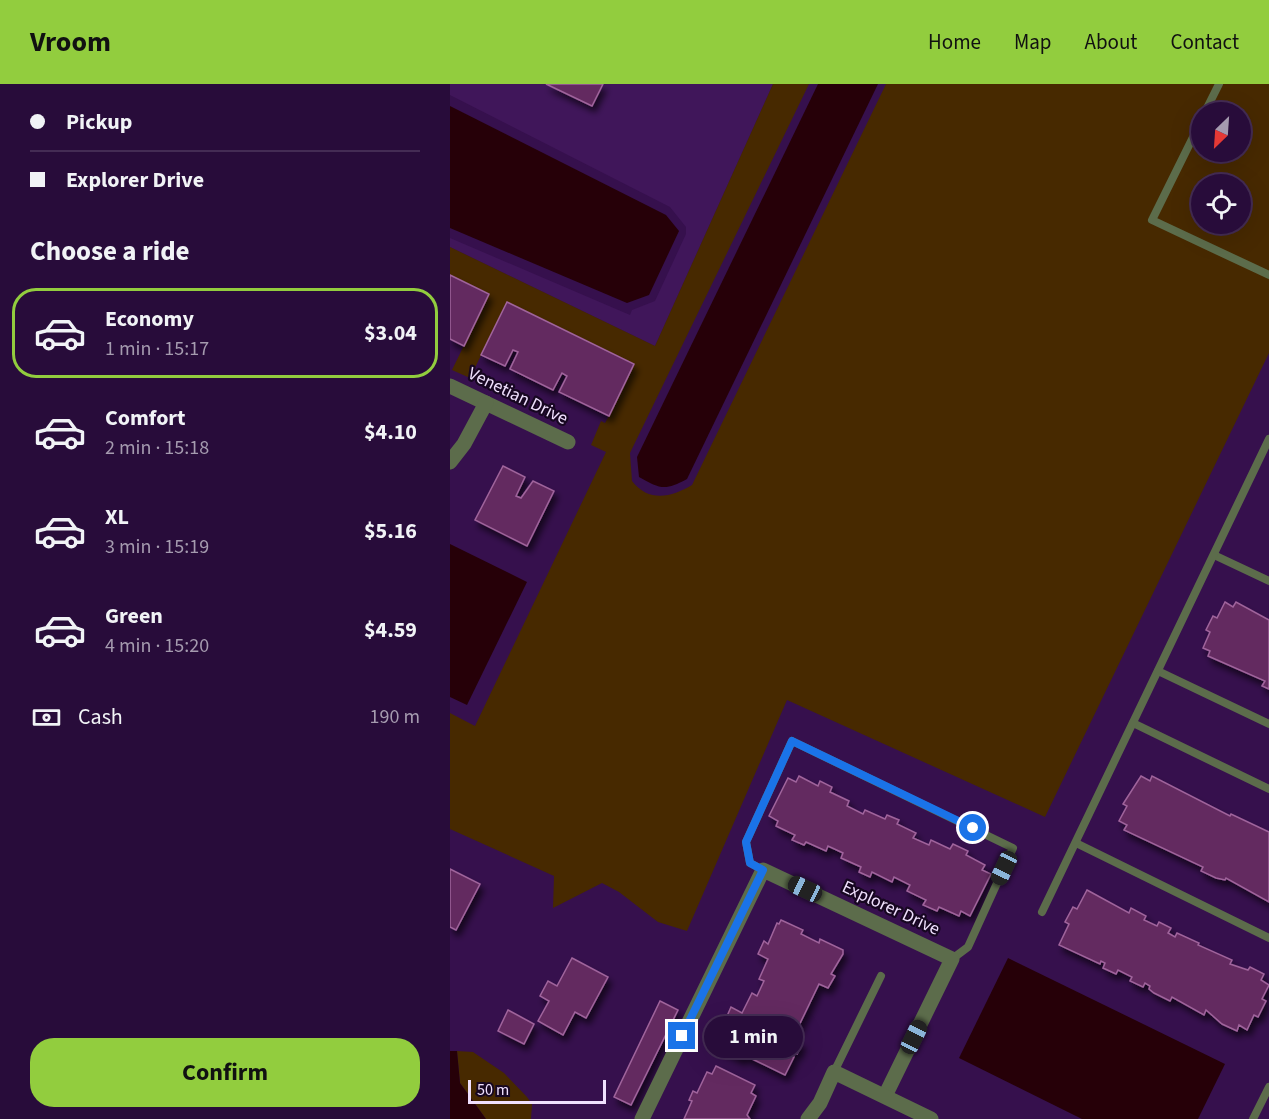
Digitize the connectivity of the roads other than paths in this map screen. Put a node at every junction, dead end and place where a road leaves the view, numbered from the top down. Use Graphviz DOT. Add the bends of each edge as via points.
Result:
graph roads {
  1 [pos="1215,85"];
  2 [pos="1209,102"];
  3 [pos="1191,141"];
  4 [pos="1269,275"];
  5 [pos="450,386"];
  6 [pos="486,403"];
  7 [pos="1269,439"];
  8 [pos="568,442"];
  9 [pos="450,462"];
  10 [pos="1214,555"];
  11 [pos="1269,581"];
  12 [pos="1158,672"];
  13 [pos="1133,723"];
  14 [pos="1269,724"];
  15 [pos="1269,789"];
  16 [pos="1076,843"];
  17 [pos="763,870"];
  18 [pos="1042,912"];
  19 [pos="1269,938"];
  20 [pos="952,958"];
  21 [pos="881,976"];
  22 [pos="834,1072"];
  23 [pos="1269,1087"];
  24 [pos="885,1096"];
  25 [pos="642,1119"];
  26 [pos="808,1119"];
  27 [pos="931,1119"];
  28 [pos="1253,1119"];
  1 -- 2 [label="lane"];
  3 -- 4 [label="lane" via="1152,220"];
  5 -- 6 [label="street, Venetian Drive"];
  6 -- 8 [label="street, Venetian Drive"];
  6 -- 9 [label="street"];
  7 -- 10 [label="lane"];
  10 -- 11 [label="lane"];
  10 -- 12 [label="lane"];
  12 -- 13 [label="lane"];
  12 -- 14 [label="lane"];
  13 -- 15 [label="lane"];
  13 -- 16 [label="lane"];
  16 -- 18 [label="lane"];
  16 -- 19 [label="lane"];
  17 -- 20 [label="street, Explorer Drive"];
  17 -- 20 [label="lane" via="750,863 746,842 792,741 1013,848 968,947"];
  17 -- 25 [label="street"];
  20 -- 24 [label="street, Explorer Drive"];
  21 -- 22 [label="lane"];
  22 -- 24 [label="street"];
  22 -- 26 [label="street"];
  23 -- 28 [label="lane"];
  24 -- 27 [label="street"];
}
